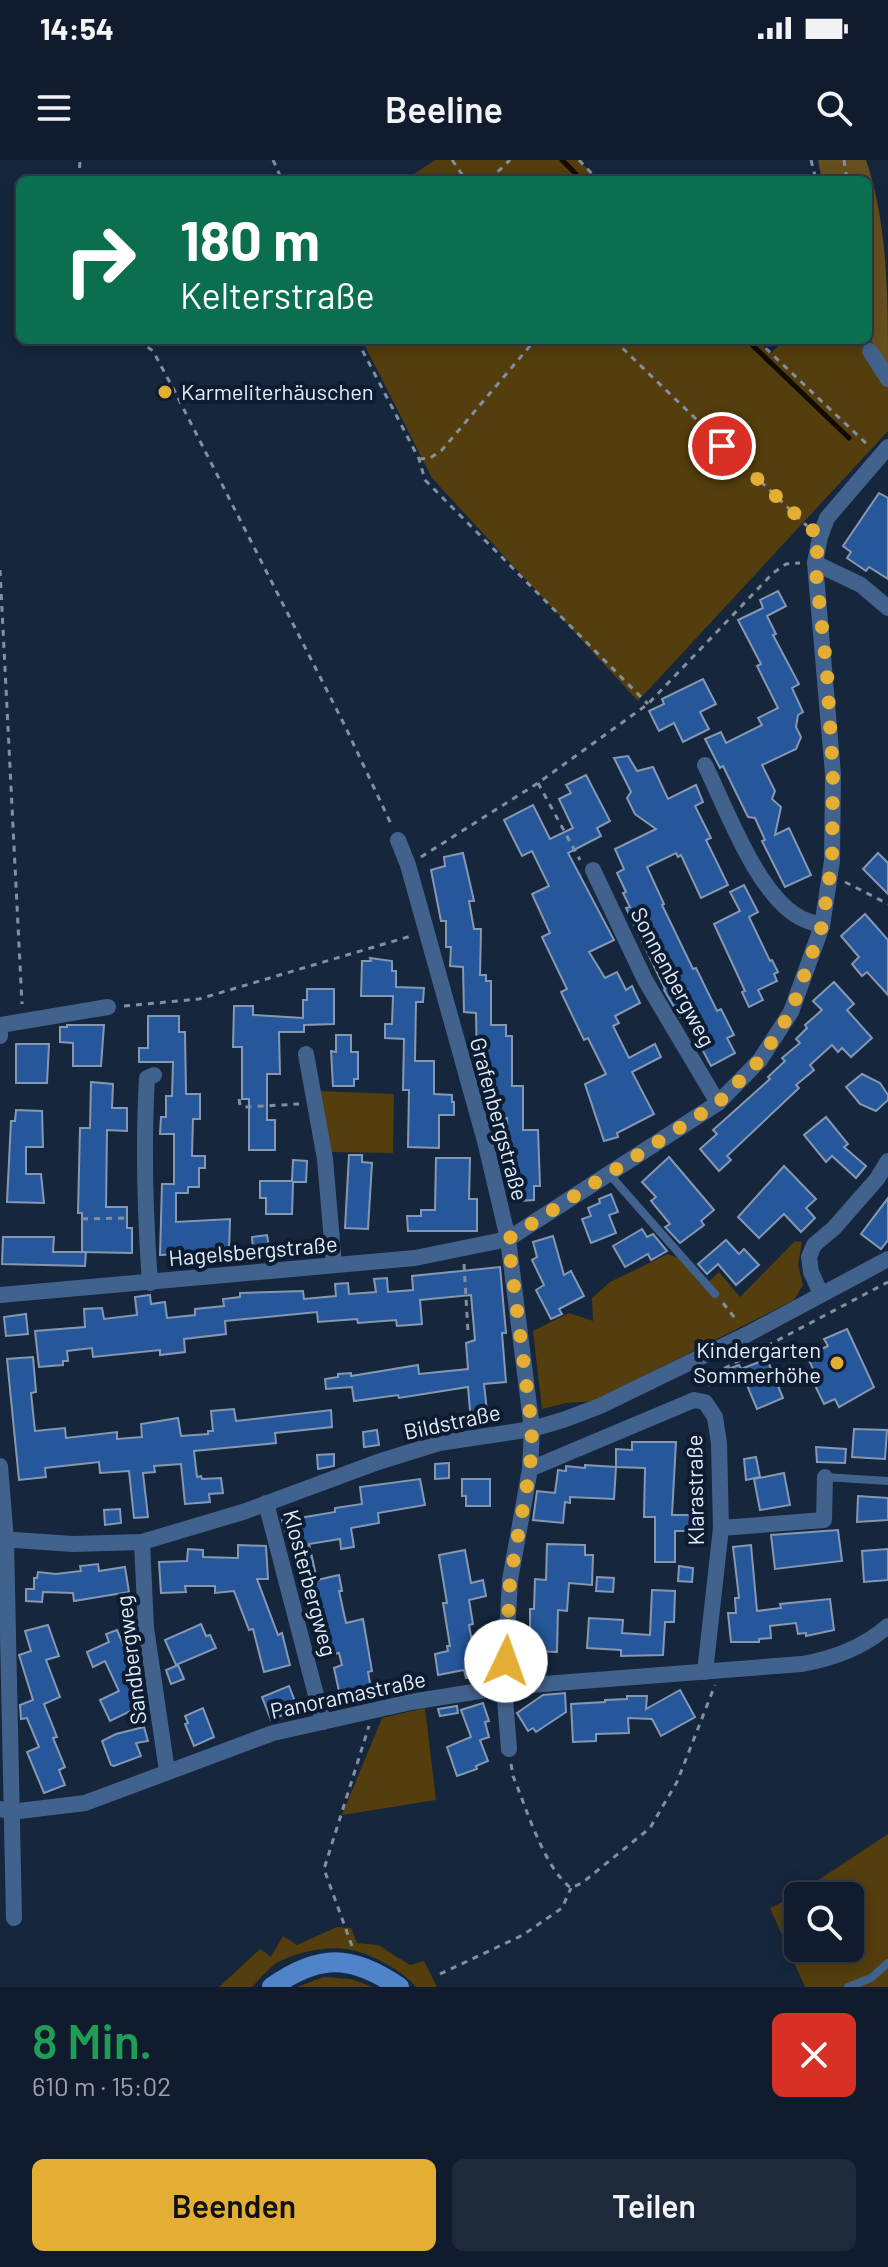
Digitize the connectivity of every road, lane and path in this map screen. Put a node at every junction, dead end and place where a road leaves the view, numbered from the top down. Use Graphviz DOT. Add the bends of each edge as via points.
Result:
graph roads {
  1 [pos="510,160"];
  2 [pos="579,160"];
  3 [pos="493,176"];
  4 [pos="594,176"];
  5 [pos="143,344"];
  6 [pos="359,344"];
  7 [pos="532,344"];
  8 [pos="618,344"];
  9 [pos="762,344"];
  10 [pos="870,351"];
  11 [pos="888,379"];
  12 [pos="883,451"];
  13 [pos="419,459"];
  14 [pos="820,537"];
  15 [pos="815,563"];
  16 [pos="0,570"];
  17 [pos="0,581"];
  18 [pos="888,608"];
  19 [pos="0,681"];
  20 [pos="6,681"];
  21 [pos="648,704"];
  22 [pos="705,765"];
  23 [pos="538,783"];
  24 [pos="398,840"];
  25 [pos="408,865"];
  26 [pos="593,870"];
  27 [pos="830,874"];
  28 [pos="888,904"];
  29 [pos="822,926"];
  30 [pos="425,931"];
  31 [pos="108,1007"];
  32 [pos="22,1020"];
  33 [pos="0,1036"];
  34 [pos="306,1054"];
  35 [pos="154,1075"];
  36 [pos="239,1099"];
  37 [pos="315,1102"];
  38 [pos="718,1103"];
  39 [pos="888,1161"];
  40 [pos="608,1173"];
  41 [pos="145,1218"];
  42 [pos="82,1219"];
  43 [pos="508,1239"];
  44 [pos="463,1248"];
  45 [pos="888,1259"];
  46 [pos="334,1265"];
  47 [pos="888,1282"];
  48 [pos="150,1283"];
  49 [pos="715,1294"];
  50 [pos="821,1294"];
  51 [pos="0,1295"];
  52 [pos="468,1332"];
  53 [pos="748,1334"];
  54 [pos="694,1400"];
  55 [pos="532,1429"];
  56 [pos="0,1466"];
  57 [pos="530,1469"];
  58 [pos="825,1477"];
  59 [pos="888,1481"];
  60 [pos="266,1503"];
  61 [pos="721,1528"];
  62 [pos="3,1539"];
  63 [pos="142,1542"];
  64 [pos="888,1626"];
  65 [pos="712,1671"];
  66 [pos="504,1687"];
  67 [pos="373,1711"];
  68 [pos="323,1722"];
  69 [pos="509,1749"];
  70 [pos="167,1771"];
  71 [pos="5,1810"];
  72 [pos="571,1888"];
  73 [pos="14,1918"];
  74 [pos="888,1963"];
  75 [pos="360,1966"];
  76 [pos="440,1974"];
  77 [pos="272,1987"];
  78 [pos="399,1987"];
  79 [pos="848,1987"];
  1 -- 3 [label="path"];
  2 -- 4 [label="path"];
  5 -- 24 [label="path" via="153,351 174,390"];
  6 -- 13 [label="path"];
  7 -- 13 [label="path" via="442,450"];
  8 -- 14 [label="path"];
  9 -- 12 [label="path"];
  10 -- 11 [label="street"];
  12 -- 14 [label="street" via="827,518"];
  13 -- 21 [label="path" via="425,480"];
  14 -- 15 [label="street"];
  15 -- 18 [label="street" via="861,585"];
  15 -- 21 [label="path" via="786,564 773,573"];
  15 -- 27 [label="street" via="833,774"];
  16 -- 17 [label="path"];
  17 -- 20 [label="path"];
  19 -- 20 [label="path"];
  20 -- 32 [label="path"];
  21 -- 23 [label="path"];
  22 -- 29 [label="street" via="754,867 775,897 798,917"];
  23 -- 25 [label="path"];
  23 -- 26 [label="path" via="583,867"];
  24 -- 25 [label="street, Grafenbergstraße"];
  25 -- 30 [label="street, Grafenbergstraße"];
  26 -- 38 [label="street, Sonnenbergweg" via="645,980"];
  27 -- 28 [label="path"];
  27 -- 29 [label="street"];
  29 -- 38 [label="street" via="791,1012 760,1060"];
  30 -- 31 [label="path" via="199,999"];
  30 -- 43 [label="street, Grafenbergstraße"];
  31 -- 32 [label="street"];
  32 -- 33 [label="street" via="0,1025"];
  34 -- 37 [label="street"];
  35 -- 41 [label="street" via="147,1078 143,1138"];
  36 -- 37 [label="path" via="245,1107"];
  37 -- 46 [label="street"];
  38 -- 40 [label="street"];
  39 -- 50 [label="street" via="814,1245 811,1272"];
  40 -- 43 [label="street"];
  40 -- 49 [label="lane"];
  41 -- 42 [label="path"];
  41 -- 48 [label="street"];
  43 -- 44 [label="street, Hagelsbergstraße"];
  43 -- 55 [label="street, Grafenbergstraße"];
  44 -- 46 [label="street, Hagelsbergstraße"];
  44 -- 52 [label="path"];
  45 -- 50 [label="street, Bildstraße"];
  46 -- 48 [label="street, Hagelsbergstraße"];
  47 -- 54 [label="path" via="725,1368"];
  48 -- 51 [label="street, Hagelsbergstraße"];
  49 -- 53 [label="path"];
  50 -- 53 [label="street, Bildstraße"];
  53 -- 55 [label="street, Bildstraße" via="600,1406"];
  54 -- 57 [label="street, Klarastraße"];
  54 -- 61 [label="street, Klarastraße" via="705,1402 715,1417"];
  55 -- 57 [label="street, Grafenbergstraße"];
  55 -- 60 [label="street, Bildstraße" via="439,1443"];
  56 -- 62 [label="street"];
  57 -- 66 [label="street, Grafenbergstraße" via="510,1580"];
  58 -- 59 [label="lane"];
  58 -- 61 [label="street" via="824,1520"];
  60 -- 63 [label="street, Bildstraße"];
  60 -- 68 [label="street, Klosterbergweg"];
  61 -- 65 [label="street, Klarastraße"];
  62 -- 63 [label="street, Bildstraße"];
  62 -- 71 [label="street"];
  63 -- 70 [label="street, Sandbergweg" via="146,1628"];
  64 -- 65 [label="street, Panoramastraße" via="838,1657"];
  65 -- 66 [label="street, Panoramastraße"];
  65 -- 72 [label="path" via="677,1782 650,1828"];
  66 -- 67 [label="street, Panoramastraße"];
  66 -- 69 [label="street, Grafenbergstraße"];
  67 -- 68 [label="street, Panoramastraße"];
  67 -- 75 [label="path" via="324,1869"];
  68 -- 70 [label="street, Panoramastraße" via="273,1733"];
  69 -- 72 [label="path" via="513,1776 545,1851"];
  70 -- 71 [label="street, Panoramastraße" via="85,1803"];
  71 -- 73 [label="street"];
  72 -- 76 [label="path" via="562,1908 523,1935"];
  74 -- 79 [label="lane" via="871,1978"];
  75 -- 77 [label="main road" via="317,1965 297,1970"];
  75 -- 78 [label="main road"];
}
